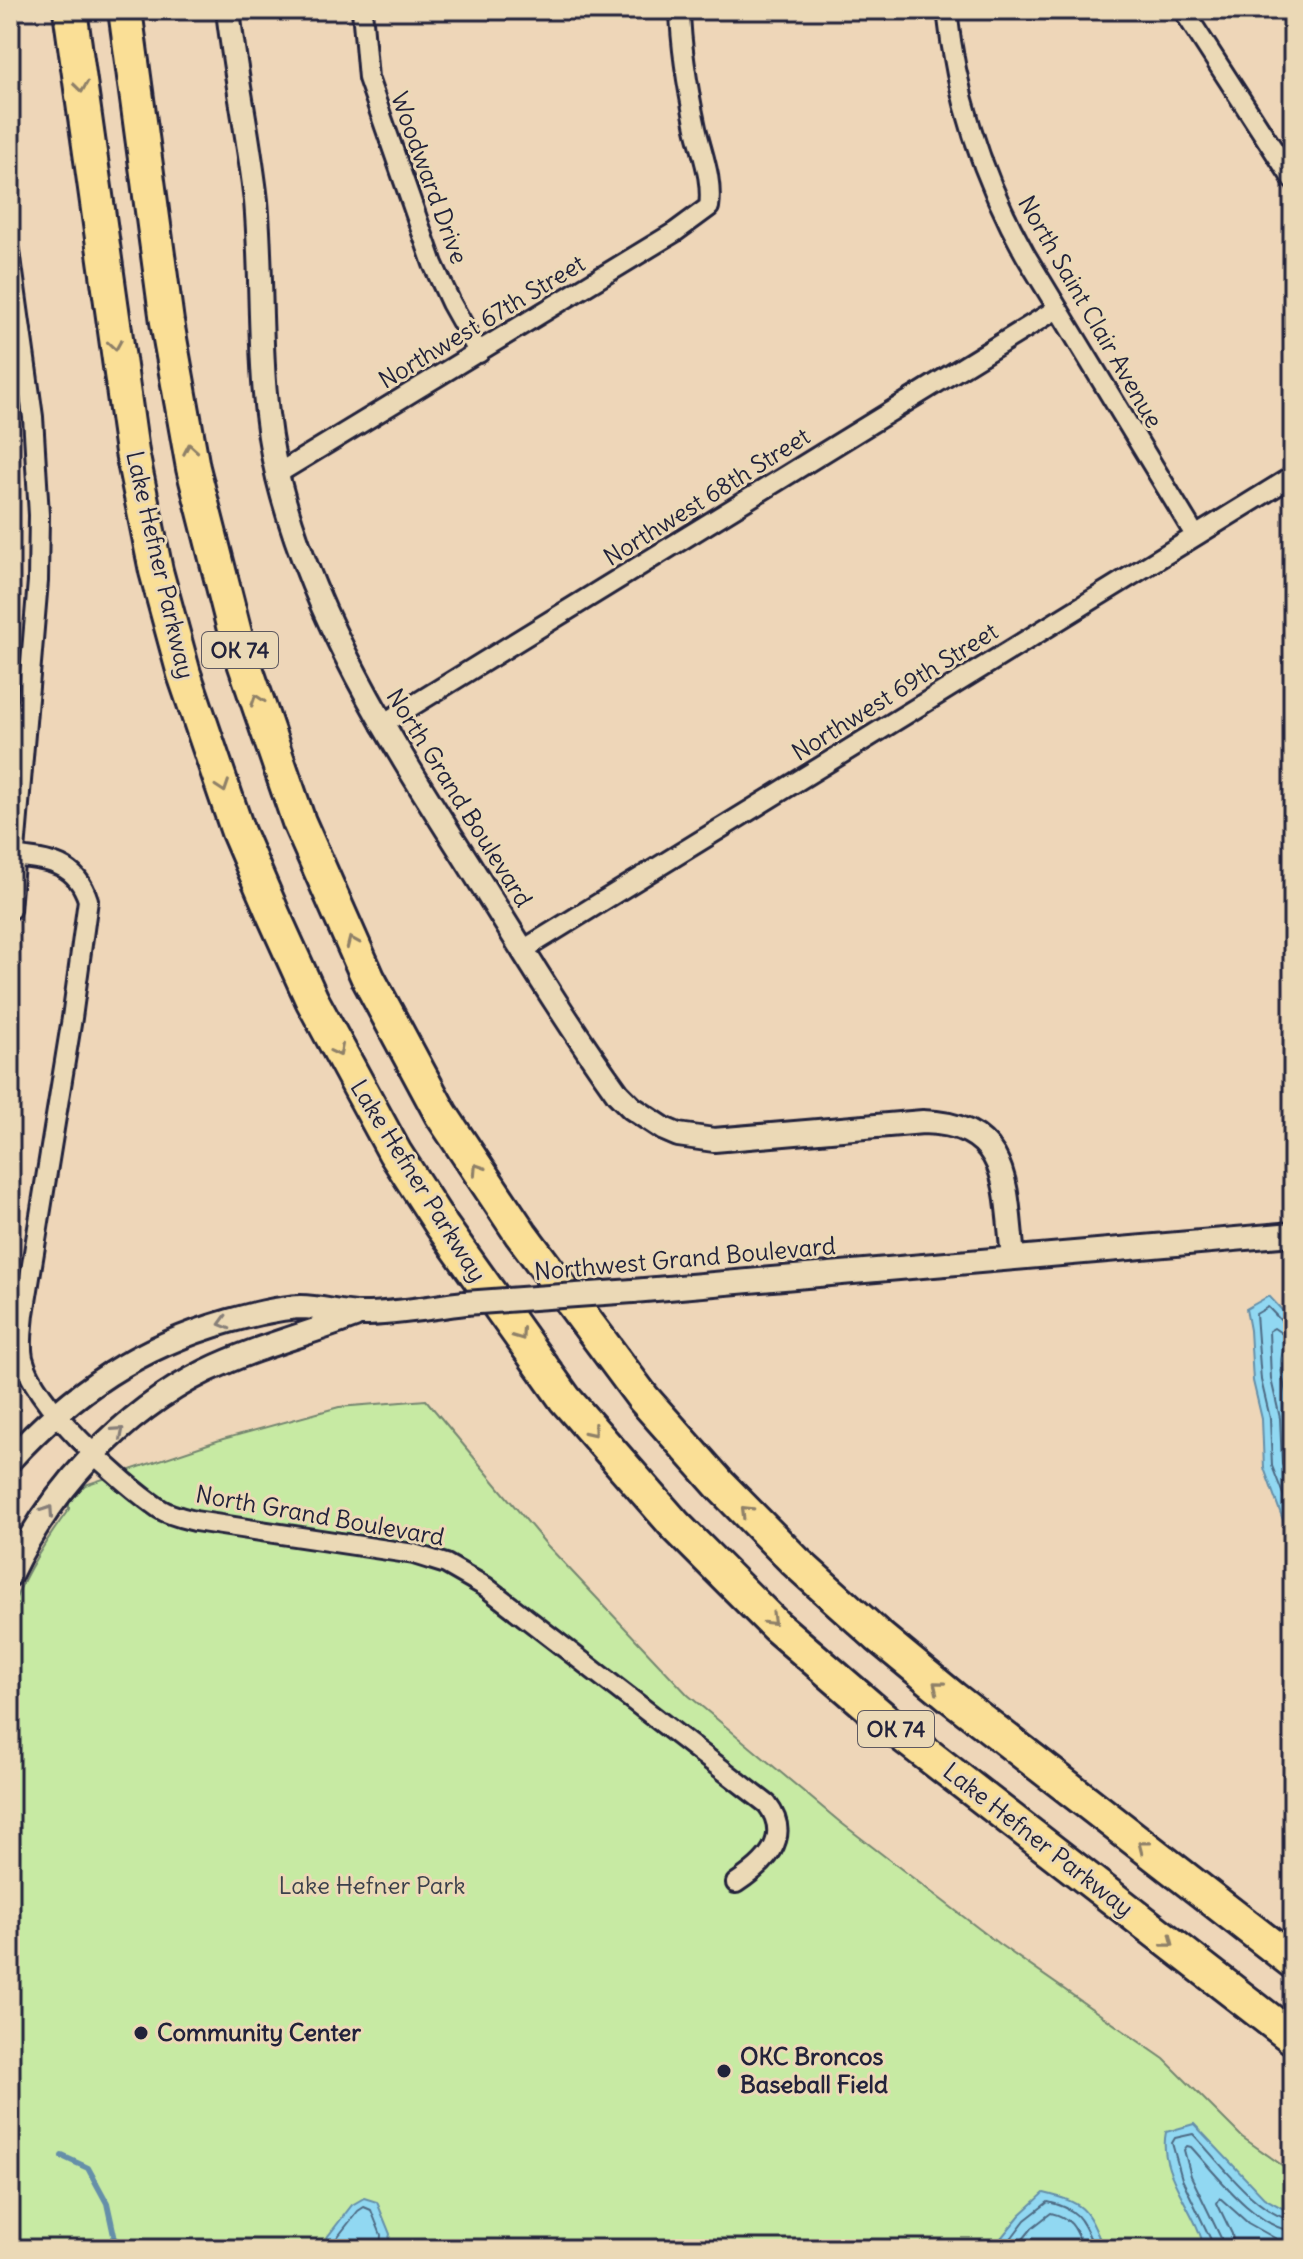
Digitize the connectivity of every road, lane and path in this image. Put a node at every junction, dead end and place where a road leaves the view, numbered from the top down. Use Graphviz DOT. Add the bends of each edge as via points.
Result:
graph roads {
  1 [pos="70,10"];
  2 [pos="125,10"];
  3 [pos="228,10"];
  4 [pos="362,10"];
  5 [pos="680,10"];
  6 [pos="947,10"];
  7 [pos="1183,10"];
  8 [pos="1293,180"];
  9 [pos="10,251"];
  10 [pos="1057,309"];
  11 [pos="479,353"];
  12 [pos="277,474"];
  13 [pos="1293,476"];
  14 [pos="1195,535"];
  15 [pos="381,725"];
  16 [pos="13,856"];
  17 [pos="10,910"];
  18 [pos="523,950"];
  19 [pos="1293,1234"];
  20 [pos="1013,1257"];
  21 [pos="361,1314"];
  22 [pos="57,1414"];
  23 [pos="94,1454"];
  24 [pos="10,1460"];
  25 [pos="10,1575"];
  26 [pos="736,1883"];
  27 [pos="1293,1962"];
  28 [pos="1293,2038"];
  1 -- 28 [label="highway, Lake Hefner Parkway / OK 74, one-way" via="132,452 184,674 238,832 274,916 312,1000 395,1153 565,1399 675,1525 776,1626 906,1738"];
  27 -- 2 [label="highway, OK 74, one-way" via="931,1680 795,1561 643,1398 521,1234 441,1114 368,978 299,822 238,645 193,468 167,322"];
  3 -- 12 [label="street, North Grand Boulevard" via="255,199 265,396"];
  4 -- 11 [label="street, Woodward Drive" via="368,78 433,264"];
  5 -- 11 [label="street, Northwest 67th Street" via="694,120 709,177 709,207"];
  6 -- 10 [label="street, North Saint Clair Avenue" via="959,89 985,172"];
  7 -- 8 [label="street"];
  9 -- 16 [label="street" via="33,417 39,515 38,581"];
  10 -- 14 [label="street, North Saint Clair Avenue"];
  10 -- 15 [label="street, Northwest 68th Street"];
  11 -- 12 [label="street, Northwest 67th Street"];
  12 -- 15 [label="street, North Grand Boulevard" via="308,570"];
  13 -- 14 [label="street, Northwest 69th Street"];
  14 -- 18 [label="street, Northwest 69th Street"];
  15 -- 18 [label="street, North Grand Boulevard"];
  16 -- 17 [label="street"];
  16 -- 22 [label="street, North Grand Boulevard" via="69,869 88,900 21,1343 28,1372"];
  18 -- 20 [label="street, North Grand Boulevard" via="618,1094 678,1135 714,1140 923,1122 971,1132 983,1140 1001,1168"];
  19 -- 20 [label="street, Northwest Grand Boulevard"];
  20 -- 21 [label="street, Northwest Grand Boulevard, bridge"];
  21 -- 22 [label="street, Northwest Grand Boulevard, one-way" via="301,1307 208,1327 112,1371"];
  23 -- 21 [label="street, Northwest Grand Boulevard, one-way" via="157,1400 204,1372"];
  22 -- 23 [label="street, North Grand Boulevard"];
  22 -- 24 [label="street, Northwest Grand Boulevard"];
  25 -- 23 [label="street, Northwest Grand Boulevard, one-way" via="59,1495"];
  23 -- 26 [label="street, North Grand Boulevard" via="162,1511 195,1521 414,1554 465,1573 767,1804 776,1824 775,1843 764,1863"];
}
